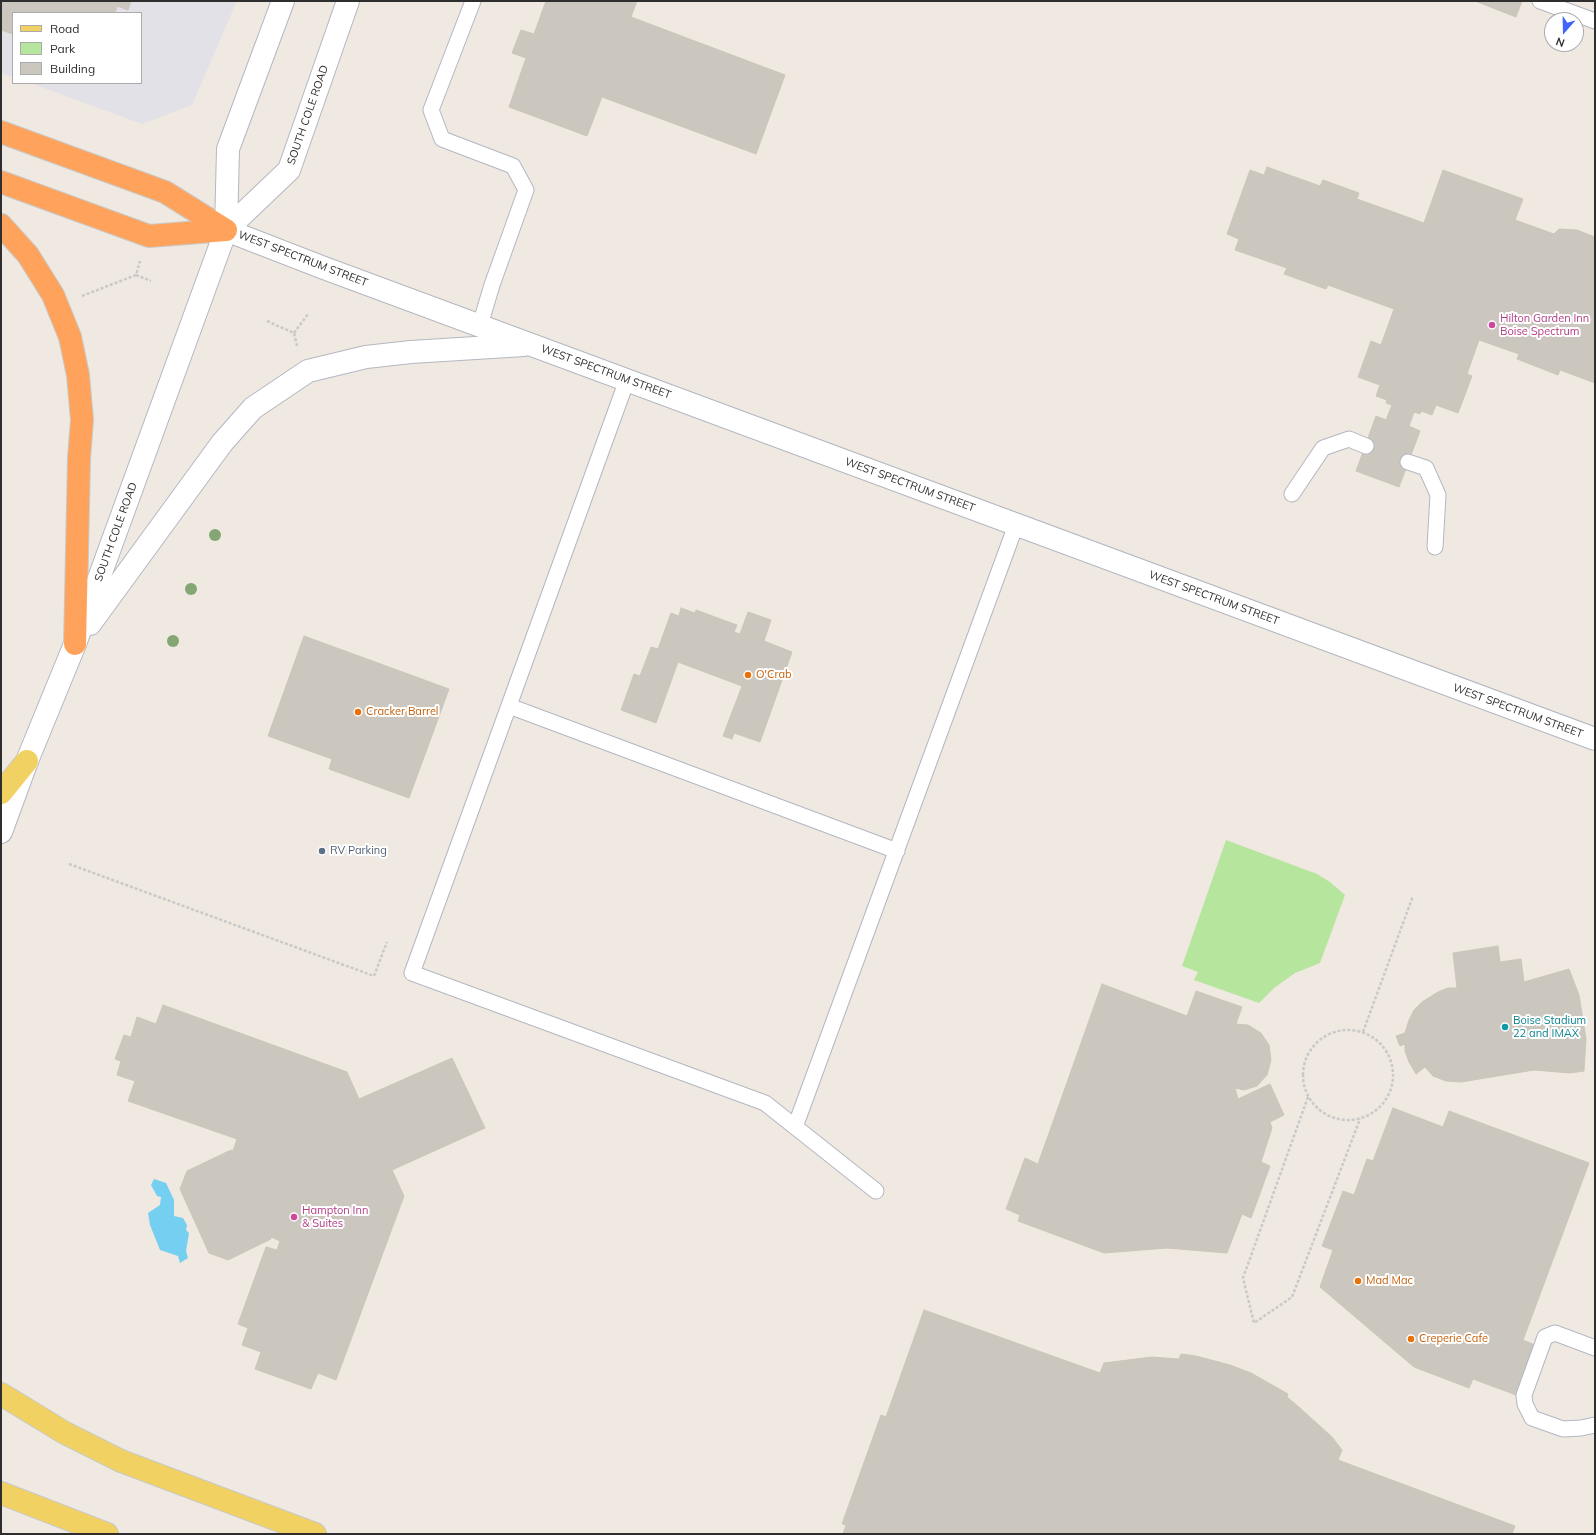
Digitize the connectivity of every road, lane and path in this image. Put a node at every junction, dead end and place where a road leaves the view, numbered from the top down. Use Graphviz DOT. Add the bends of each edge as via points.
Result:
graph roads {
  1 [pos="283,1"];
  2 [pos="333,1"];
  3 [pos="348,1"];
  4 [pos="473,1"];
  5 [pos="1540,1"];
  6 [pos="341,21"];
  7 [pos="1595,21"];
  8 [pos="1,132"];
  9 [pos="1,182"];
  10 [pos="1,226"];
  11 [pos="226,230"];
  12 [pos="141,258"];
  13 [pos="136,275"];
  14 [pos="151,281"];
  15 [pos="79,298"];
  16 [pos="308,314"];
  17 [pos="267,321"];
  18 [pos="480,326"];
  19 [pos="294,333"];
  20 [pos="532,345"];
  21 [pos="298,348"];
  22 [pos="627,380"];
  23 [pos="1366,446"];
  24 [pos="1408,462"];
  25 [pos="1292,494"];
  26 [pos="1016,525"];
  27 [pos="1435,547"];
  28 [pos="75,644"];
  29 [pos="509,706"];
  30 [pos="1595,739"];
  31 [pos="27,761"];
  32 [pos="1,793"];
  33 [pos="1,832"];
  34 [pos="897,851"];
  35 [pos="69,864"];
  36 [pos="1413,896"];
  37 [pos="387,942"];
  38 [pos="1363,1032"];
  39 [pos="1308,1097"];
  40 [pos="1360,1119"];
  41 [pos="795,1127"];
  42 [pos="876,1191"];
  43 [pos="1595,1348"];
  44 [pos="1,1394"];
  45 [pos="1595,1424"];
  46 [pos="1,1493"];
  47 [pos="107,1534"];
  48 [pos="315,1534"];
  1 -- 11 [label="main road, SOUTH COLE ROAD" via="228,149"];
  2 -- 6 [label="main road"];
  3 -- 6 [label="main road, SOUTH COLE ROAD"];
  4 -- 18 [label="lane" via="431,110 442,140 513,166 526,190"];
  5 -- 7 [label="lane"];
  6 -- 11 [label="main road, SOUTH COLE ROAD" via="289,170"];
  8 -- 11 [label="highway" via="165,192"];
  9 -- 11 [label="highway" via="149,236"];
  10 -- 28 [label="highway" via="28,255 53,295 70,337 78,375 82,420"];
  11 -- 18 [label="main road, WEST SPECTRUM STREET"];
  11 -- 28 [label="main road, SOUTH COLE ROAD"];
  12 -- 13 [label="path"];
  13 -- 14 [label="path"];
  13 -- 15 [label="path"];
  16 -- 19 [label="path"];
  17 -- 19 [label="path"];
  18 -- 20 [label="main road, WEST SPECTRUM STREET"];
  19 -- 21 [label="path"];
  20 -- 22 [label="main road, WEST SPECTRUM STREET"];
  20 -- 28 [label="main road" via="366,357 308,371 254,408 222,442"];
  22 -- 26 [label="main road, WEST SPECTRUM STREET"];
  22 -- 29 [label="lane"];
  23 -- 25 [label="lane" via="1349,439 1323,448"];
  24 -- 27 [label="lane" via="1426,468 1438,495"];
  26 -- 30 [label="main road, WEST SPECTRUM STREET"];
  26 -- 34 [label="lane"];
  28 -- 31 [label="main road, SOUTH COLE ROAD"];
  29 -- 34 [label="lane"];
  29 -- 41 [label="lane" via="412,973 765,1103"];
  31 -- 32 [label="main road"];
  31 -- 33 [label="main road, SOUTH COLE ROAD"];
  34 -- 41 [label="lane"];
  35 -- 37 [label="path" via="374,976"];
  36 -- 38 [label="path"];
  38 -- 39 [label="path" via="1332,1032 1319,1040 1309,1052 1304,1067 1303,1082"];
  38 -- 40 [label="path" via="1376,1039 1386,1049 1392,1062 1394,1077 1391,1091 1384,1104 1373,1114"];
  39 -- 40 [label="path" via="1318,1109 1331,1118 1345,1121"];
  39 -- 40 [label="path" via="1243,1278 1254,1323 1292,1297"];
  41 -- 42 [label="lane"];
  43 -- 45 [label="lane" via="1555,1333 1545,1337 1524,1395 1525,1404 1532,1418 1564,1429"];
  44 -- 48 [label="main road" via="65,1433 121,1460"];
  46 -- 47 [label="main road"];
}
